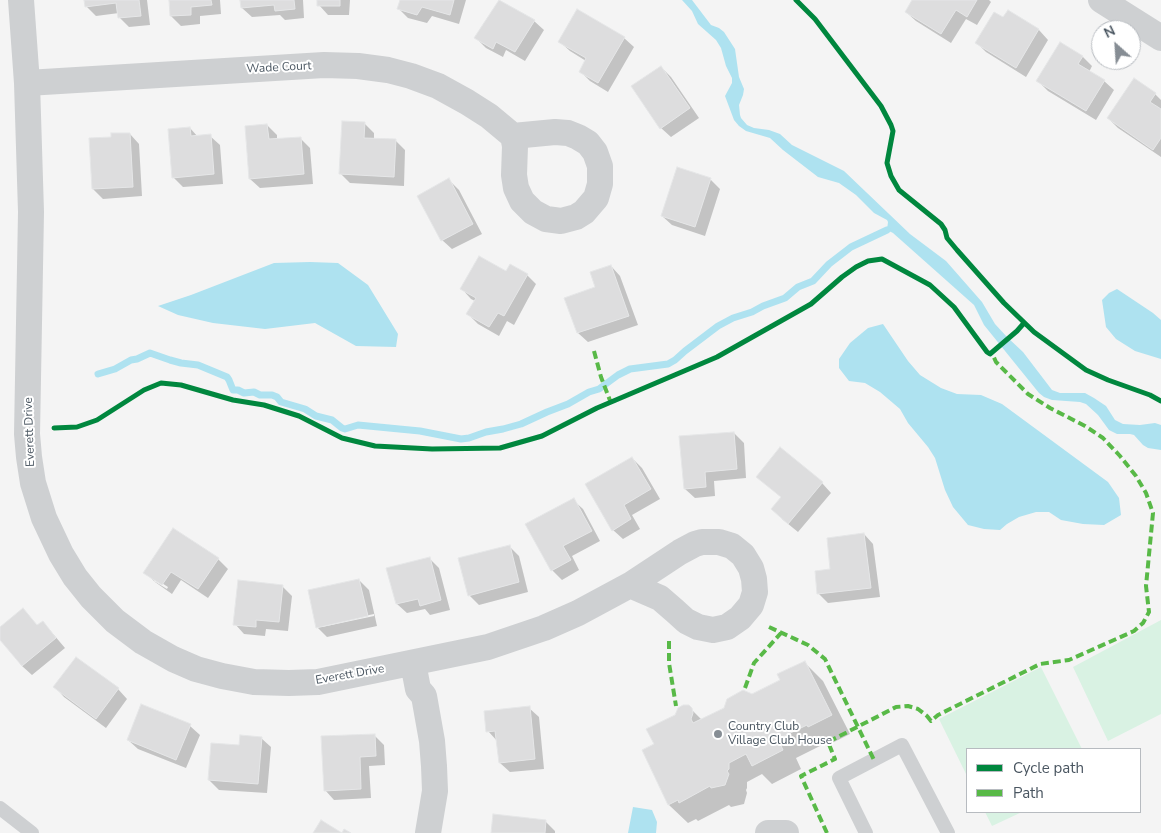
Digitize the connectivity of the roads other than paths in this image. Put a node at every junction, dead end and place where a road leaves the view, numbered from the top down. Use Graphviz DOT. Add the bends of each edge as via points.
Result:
graph roads {
  1 [pos="21,0"];
  2 [pos="1100,0"];
  3 [pos="1161,38"];
  4 [pos="27,83"];
  5 [pos="513,136"];
  6 [pos="630,585"];
  7 [pos="413,663"];
  8 [pos="0,808"];
  9 [pos="32,833"];
  10 [pos="428,833"];
  11 [pos="768,833"];
  12 [pos="786,833"];
  13 [pos="866,833"];
  14 [pos="948,833"];
  1 -- 4 [label="street, Everett Drive"];
  2 -- 3 [label="street"];
  4 -- 5 [label="street, Wade Court" via="324,65 358,66 388,70 438,86 489,116"];
  4 -- 7 [label="street, Everett Drive" via="31,212 29,458 44,518 75,577 116,621 143,642 173,660 222,676 254,682 318,682"];
  6 -- 7 [label="street, Everett Drive" via="578,613 517,638"];
  7 -- 10 [label="street" via="418,689 424,696 432,741 435,791"];
  8 -- 9 [label="lane"];
  11 -- 12 [label="street"];
  13 -- 14 [label="lane" via="839,778 902,746"];
}
